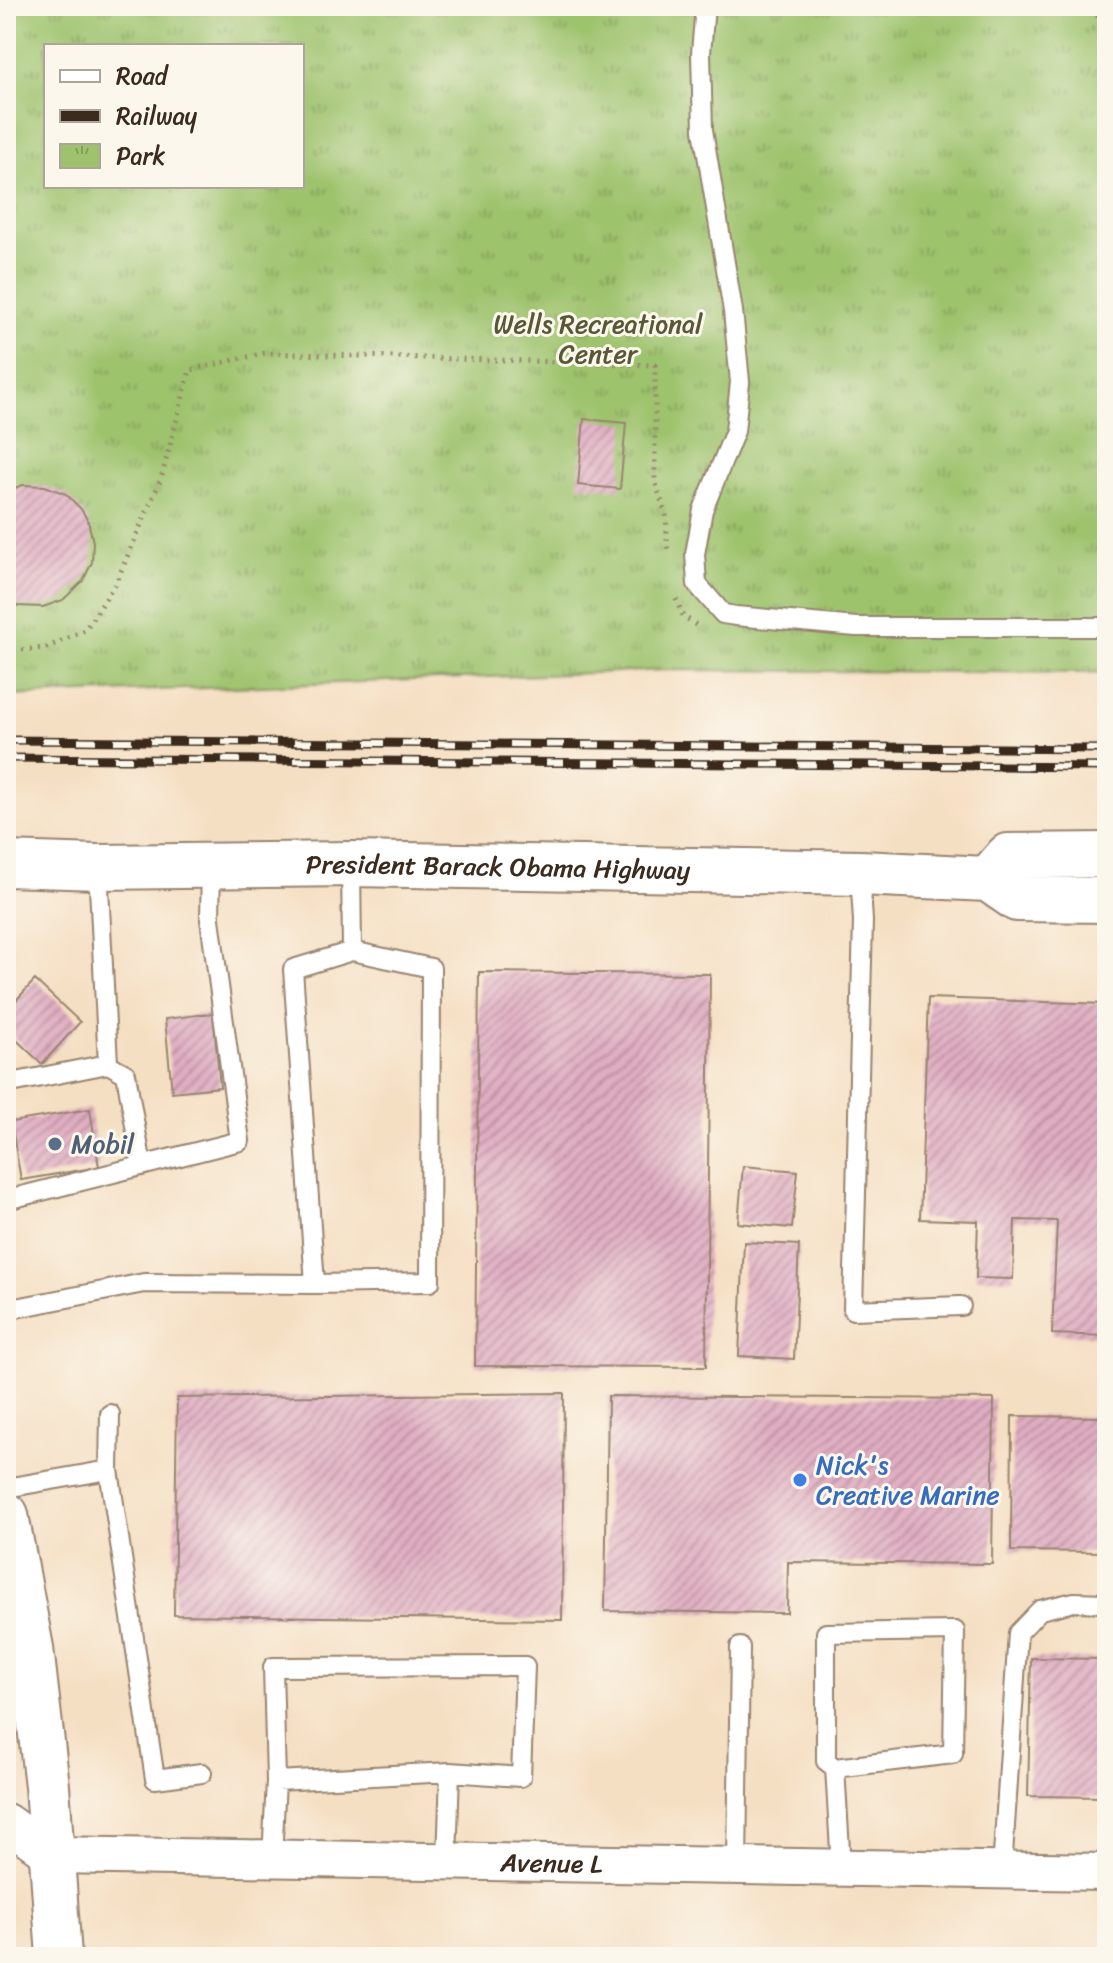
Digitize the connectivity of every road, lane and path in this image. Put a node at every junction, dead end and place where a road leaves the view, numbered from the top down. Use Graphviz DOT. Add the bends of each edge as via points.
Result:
graph roads {
  1 [pos="705,6"];
  2 [pos="1057,6"];
  3 [pos="1107,18"];
  4 [pos="668,558"];
  5 [pos="674,596"];
  6 [pos="1107,627"];
  7 [pos="702,628"];
  8 [pos="6,651"];
  9 [pos="1107,855"];
  10 [pos="6,864"];
  11 [pos="351,864"];
  12 [pos="211,865"];
  13 [pos="98,867"];
  14 [pos="860,873"];
  15 [pos="988,879"];
  16 [pos="1107,900"];
  17 [pos="352,951"];
  18 [pos="108,1064"];
  19 [pos="6,1084"];
  20 [pos="142,1166"];
  21 [pos="6,1200"];
  22 [pos="315,1284"];
  23 [pos="961,1306"];
  24 [pos="6,1310"];
  25 [pos="110,1414"];
  26 [pos="109,1470"];
  27 [pos="6,1488"];
  28 [pos="6,1515"];
  29 [pos="1107,1603"];
  30 [pos="740,1647"];
  31 [pos="835,1768"];
  32 [pos="450,1772"];
  33 [pos="202,1773"];
  34 [pos="276,1781"];
  35 [pos="6,1822"];
  36 [pos="52,1855"];
  37 [pos="272,1858"];
  38 [pos="447,1861"];
  39 [pos="737,1866"];
  40 [pos="841,1867"];
  41 [pos="1002,1870"];
  42 [pos="1107,1872"];
  43 [pos="59,1957"];
  1 -- 6 [label="lane" via="703,130 740,382 735,431 703,510 695,554 697,584 723,614 736,616 856,627"];
  2 -- 3 [label="path"];
  4 -- 8 [label="path" via="666,515 655,481 655,365 265,353 190,370 161,479 115,585 85,630 46,648"];
  5 -- 7 [label="path" via="683,616"];
  9 -- 15 [label="main road" via="1008,856"];
  10 -- 13 [label="main road, President Barack Obama Highway"];
  11 -- 12 [label="main road, President Barack Obama Highway"];
  11 -- 14 [label="main road, President Barack Obama Highway"];
  11 -- 17 [label="lane"];
  12 -- 13 [label="main road, President Barack Obama Highway"];
  12 -- 20 [label="lane" via="210,919 240,1141"];
  13 -- 18 [label="lane"];
  14 -- 15 [label="main road, President Barack Obama Highway"];
  14 -- 23 [label="lane" via="853,1310"];
  15 -- 16 [label="main road, President Barack Obama Highway" via="1017,899"];
  17 -- 22 [label="lane" via="293,969"];
  17 -- 22 [label="lane" via="431,968 430,1282"];
  18 -- 19 [label="lane"];
  18 -- 20 [label="lane" via="126,1074"];
  20 -- 21 [label="lane"];
  22 -- 24 [label="lane" via="144,1283"];
  25 -- 26 [label="lane"];
  26 -- 27 [label="lane"];
  26 -- 33 [label="lane" via="155,1779"];
  28 -- 36 [label="main road" via="31,1648"];
  29 -- 41 [label="lane" via="1074,1602 1040,1610 1018,1633"];
  30 -- 39 [label="lane"];
  31 -- 31 [label="lane" via="826,1761 826,1633 955,1631 953,1754"];
  31 -- 40 [label="lane"];
  32 -- 34 [label="lane"];
  32 -- 34 [label="lane" via="521,1777 525,1666 273,1667"];
  32 -- 38 [label="lane"];
  34 -- 37 [label="lane"];
  35 -- 36 [label="street"];
  36 -- 37 [label="street, Avenue L"];
  36 -- 43 [label="main road"];
  37 -- 38 [label="street, Avenue L"];
  38 -- 39 [label="street, Avenue L"];
  39 -- 40 [label="street, Avenue L"];
  40 -- 41 [label="street, Avenue L"];
  41 -- 42 [label="street, Avenue L"];
}
